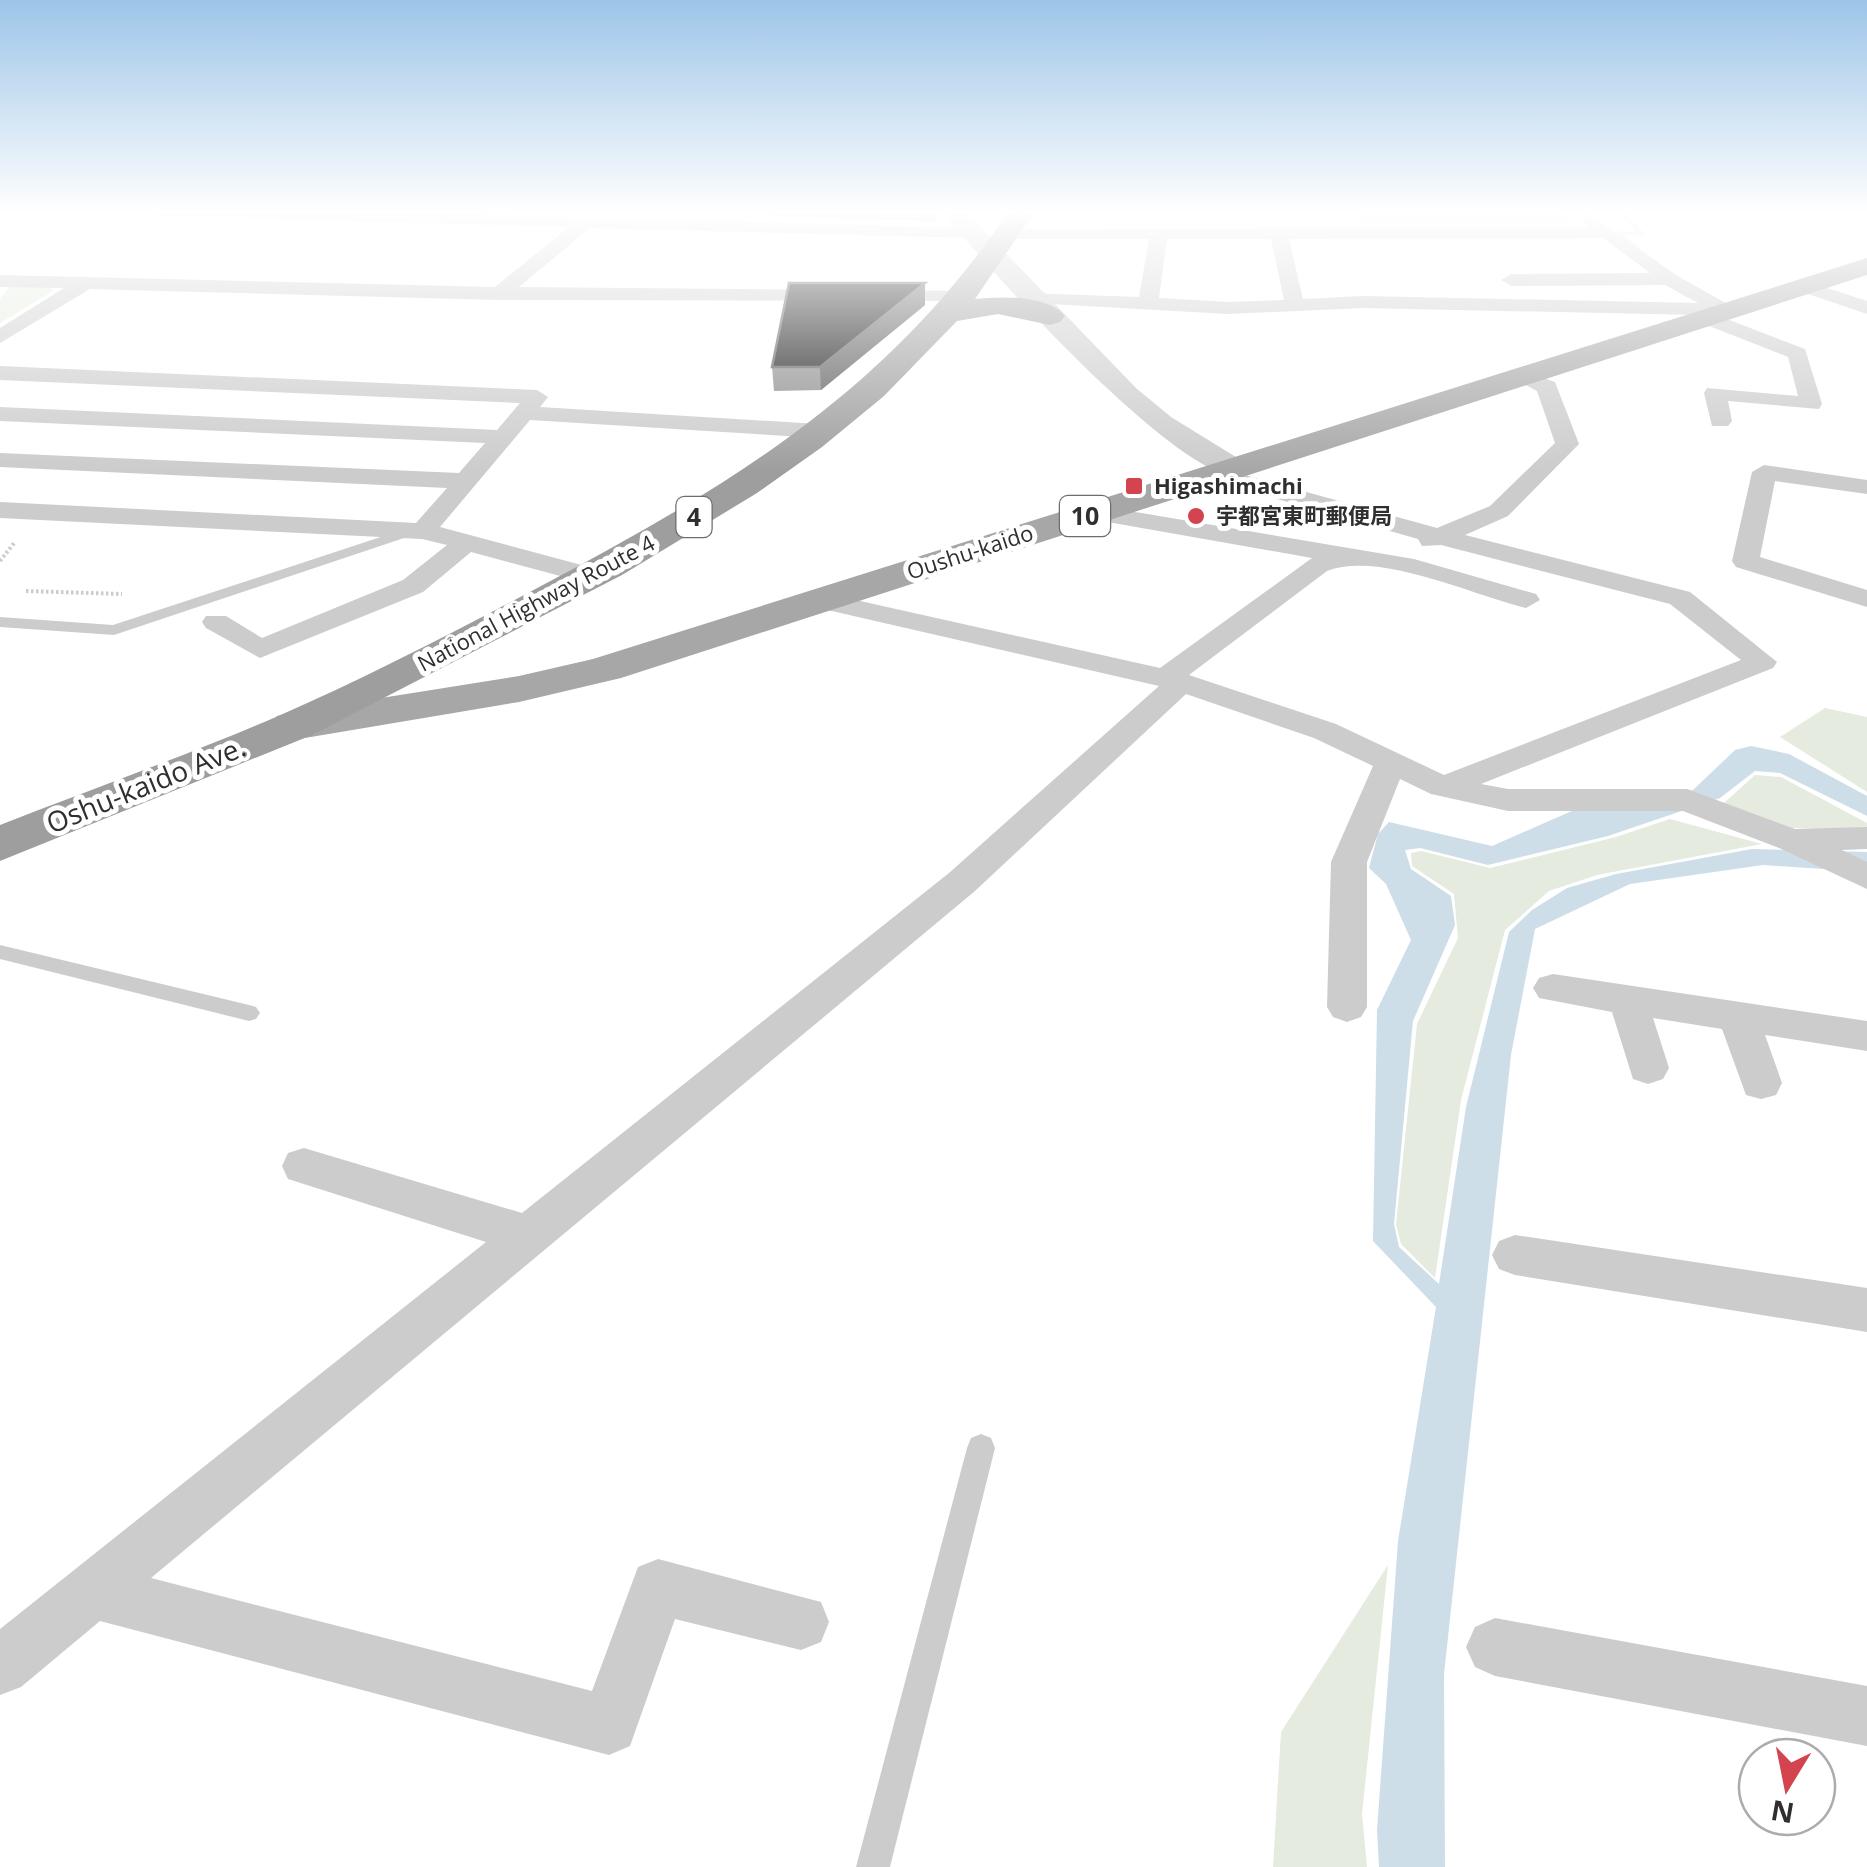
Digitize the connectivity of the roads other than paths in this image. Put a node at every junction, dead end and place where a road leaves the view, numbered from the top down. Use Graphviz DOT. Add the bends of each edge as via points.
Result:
graph roads {
  1 [pos="62,298"];
  2 [pos="670,298"];
  3 [pos="958,298"];
  4 [pos="1037,298"];
  5 [pos="1149,298"];
  6 [pos="1293,298"];
  7 [pos="1700,298"];
  8 [pos="1766,298"];
  9 [pos="1839,298"];
  10 [pos="1148,304"];
  11 [pos="954,305"];
  12 [pos="1295,305"];
  13 [pos="1042,307"];
  14 [pos="1867,308"];
  15 [pos="1717,314"];
  16 [pos="0,337"];
  17 [pos="0,373"];
  18 [pos="1522,376"];
  19 [pos="524,413"];
  20 [pos="0,414"];
  21 [pos="1720,421"];
  22 [pos="819,431"];
  23 [pos="503,437"];
  24 [pos="0,460"];
  25 [pos="1224,472"];
  26 [pos="466,481"];
  27 [pos="1867,487"];
  28 [pos="0,510"];
  29 [pos="1094,513"];
  30 [pos="417,531"];
  31 [pos="1433,536"];
  32 [pos="466,543"];
  33 [pos="1345,555"];
  34 [pos="1414,567"];
  35 [pos="590,576"];
  36 [pos="1867,599"];
  37 [pos="820,600"];
  38 [pos="1526,600"];
  39 [pos="0,622"];
  40 [pos="216,622"];
  41 [pos="1174,680"];
  42 [pos="292,726"];
  43 [pos="1390,764"];
  44 [pos="1442,787"];
  45 [pos="1867,838"];
  46 [pos="1791,840"];
  47 [pos="0,844"];
  48 [pos="1867,878"];
  49 [pos="0,952"];
  50 [pos="1554,988"];
  51 [pos="1628,1000"];
  52 [pos="1347,1007"];
  53 [pos="249,1013"];
  54 [pos="1738,1016"];
  55 [pos="1867,1036"];
  56 [pos="1648,1068"];
  57 [pos="1761,1083"];
  58 [pos="304,1166"];
  59 [pos="525,1234"];
  60 [pos="1515,1255"];
  61 [pos="1867,1310"];
  62 [pos="981,1448"];
  63 [pos="94,1591"];
  64 [pos="801,1622"];
  65 [pos="1495,1647"];
  66 [pos="0,1666"];
  67 [pos="1867,1716"];
  68 [pos="873,1867"];
  1 -- 16 [label="street"];
  2 -- 11 [label="street"];
  3 -- 11 [label="highway, National Highway Route 4 / 4"];
  4 -- 13 [label="street"];
  5 -- 10 [label="street"];
  6 -- 12 [label="street"];
  7 -- 15 [label="street"];
  8 -- 15 [label="main road, Oushu-kaido / 10"];
  9 -- 14 [label="street"];
  10 -- 12 [label="street"];
  10 -- 13 [label="street"];
  11 -- 13 [label="highway"];
  11 -- 22 [label="highway, National Highway Route 4 / 4"];
  12 -- 15 [label="street"];
  13 -- 25 [label="street" via="1126,394"];
  15 -- 18 [label="main road, Oushu-kaido / 10"];
  15 -- 21 [label="street" via="1798,353 1811,404 1716,393"];
  17 -- 19 [label="street" via="537,398"];
  18 -- 25 [label="main road, Oushu-kaido / 10"];
  18 -- 31 [label="street" via="1547,388 1567,444 1499,511"];
  19 -- 22 [label="street"];
  19 -- 23 [label="street"];
  20 -- 23 [label="street"];
  22 -- 35 [label="highway, National Highway Route 4 / 4" via="720,501"];
  23 -- 26 [label="street"];
  24 -- 26 [label="street"];
  25 -- 29 [label="main road, Oushu-kaido / 10"];
  25 -- 31 [label="street"];
  26 -- 30 [label="street"];
  27 -- 36 [label="street" via="1764,472 1746,561"];
  28 -- 30 [label="street"];
  29 -- 33 [label="street"];
  29 -- 37 [label="main road, Oushu-kaido / 10"];
  30 -- 32 [label="street"];
  30 -- 39 [label="lane" via="114,630"];
  31 -- 34 [label="street"];
  31 -- 44 [label="street" via="1680,598 1762,662"];
  32 -- 35 [label="street"];
  32 -- 40 [label="street" via="413,586 260,649"];
  33 -- 34 [label="street"];
  33 -- 41 [label="street" via="1317,565"];
  34 -- 38 [label="street"];
  35 -- 42 [label="highway, National Highway Route 4 / 4"];
  37 -- 41 [label="street"];
  37 -- 42 [label="main road, Oushu-kaido / 10" via="519,690"];
  41 -- 43 [label="street" via="1325,731"];
  41 -- 59 [label="street" via="962,882"];
  42 -- 47 [label="highway, Oshu-kaido Ave. / 4"];
  43 -- 44 [label="street"];
  43 -- 52 [label="street" via="1349,862"];
  44 -- 46 [label="street" via="1508,800 1688,800"];
  45 -- 46 [label="street"];
  46 -- 48 [label="street"];
  49 -- 53 [label="lane"];
  50 -- 51 [label="street"];
  51 -- 54 [label="street"];
  51 -- 56 [label="street"];
  54 -- 55 [label="street"];
  54 -- 57 [label="street"];
  58 -- 59 [label="street"];
  59 -- 63 [label="street"];
  60 -- 61 [label="street"];
  62 -- 68 [label="lane"];
  63 -- 64 [label="street" via="609,1725 658,1587"];
  63 -- 66 [label="street"];
  65 -- 67 [label="street"];
}
